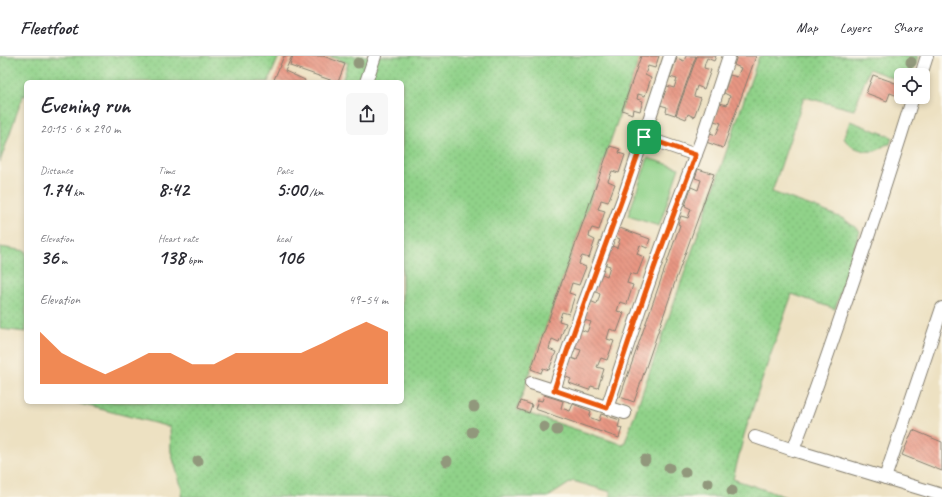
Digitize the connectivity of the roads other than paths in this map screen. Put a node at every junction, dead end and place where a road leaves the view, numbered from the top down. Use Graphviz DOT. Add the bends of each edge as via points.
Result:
graph roads {
  1 [pos="375,56"];
  2 [pos="670,56"];
  3 [pos="729,56"];
  4 [pos="927,56"];
  5 [pos="923,68"];
  6 [pos="367,80"];
  7 [pos="912,104"];
  8 [pos="644,137"];
  9 [pos="696,155"];
  10 [pos="942,308"];
  11 [pos="531,383"];
  12 [pos="554,390"];
  13 [pos="607,408"];
  14 [pos="625,413"];
  15 [pos="755,438"];
  16 [pos="793,450"];
  17 [pos="885,478"];
  18 [pos="942,495"];
  1 -- 6 [label="street"];
  2 -- 8 [label="street"];
  3 -- 9 [label="street"];
  4 -- 5 [label="street"];
  7 -- 16 [label="street" via="860,261"];
  8 -- 9 [label="street"];
  8 -- 12 [label="street"];
  9 -- 13 [label="street" via="640,308"];
  10 -- 17 [label="street"];
  11 -- 12 [label="street"];
  12 -- 13 [label="street"];
  13 -- 14 [label="street"];
  15 -- 16 [label="street"];
  16 -- 17 [label="street"];
  17 -- 18 [label="street"];
}
